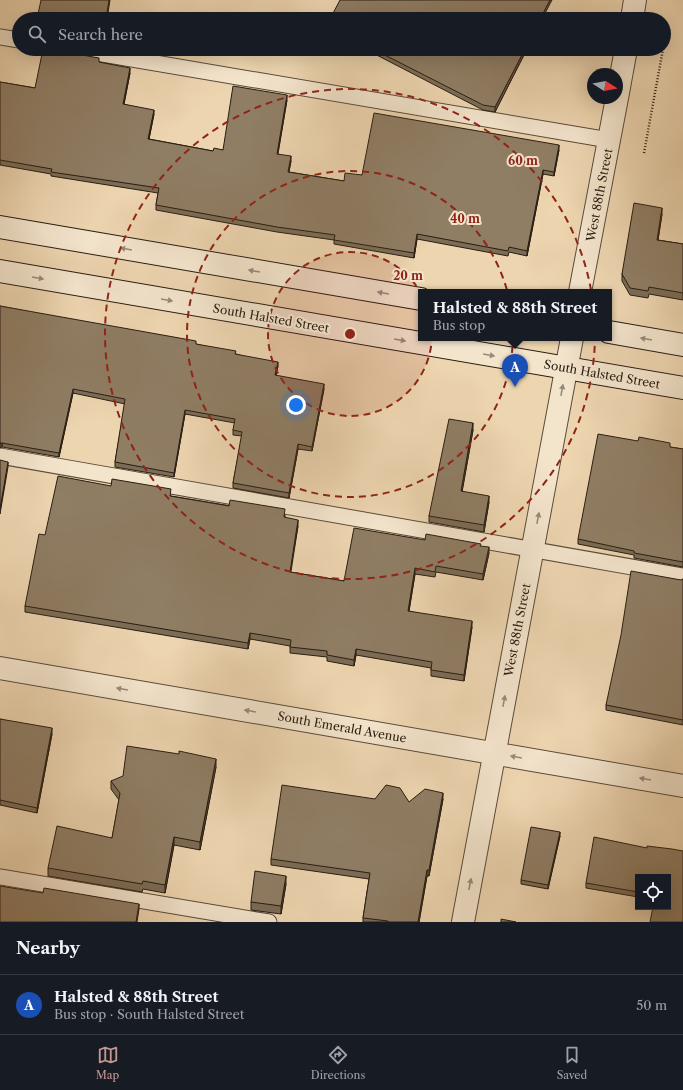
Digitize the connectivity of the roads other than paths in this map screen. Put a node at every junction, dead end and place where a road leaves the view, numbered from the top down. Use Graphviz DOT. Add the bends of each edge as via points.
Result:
graph roads {
  1 [pos="635,0"];
  2 [pos="633,12"];
  3 [pos="0,37"];
  4 [pos="12,39"];
  5 [pos="114,56"];
  6 [pos="625,56"];
  7 [pos="623,68"];
  8 [pos="616,104"];
  9 [pos="609,140"];
  10 [pos="0,227"];
  11 [pos="0,271"];
  12 [pos="581,289"];
  13 [pos="418,298"];
  14 [pos="612,333"];
  15 [pos="571,341"];
  16 [pos="683,345"];
  17 [pos="566,368"];
  18 [pos="683,388"];
  19 [pos="0,456"];
  20 [pos="532,550"];
  21 [pos="683,576"];
  22 [pos="0,668"];
  23 [pos="494,754"];
  24 [pos="683,786"];
  25 [pos="0,877"];
  26 [pos="269,922"];
  27 [pos="463,922"];
  1 -- 2 [label="street"];
  3 -- 4 [label="lane"];
  5 -- 9 [label="lane"];
  6 -- 7 [label="street, West 88th Street"];
  8 -- 9 [label="street, West 88th Street"];
  9 -- 12 [label="street, West 88th Street"];
  13 -- 10 [label="street, one-way"];
  11 -- 17 [label="street, South Halsted Street, one-way"];
  16 -- 14 [label="street, one-way"];
  15 -- 17 [label="street, West 88th Street"];
  17 -- 18 [label="street, South Halsted Street"];
  20 -- 17 [label="street, West 88th Street, one-way"];
  19 -- 20 [label="lane"];
  20 -- 21 [label="lane"];
  23 -- 20 [label="street, West 88th Street, one-way"];
  23 -- 22 [label="street, South Emerald Avenue, one-way"];
  24 -- 23 [label="street, South Emerald Avenue, one-way"];
  27 -- 23 [label="street, West 88th Street, one-way"];
  25 -- 26 [label="lane"];
}
